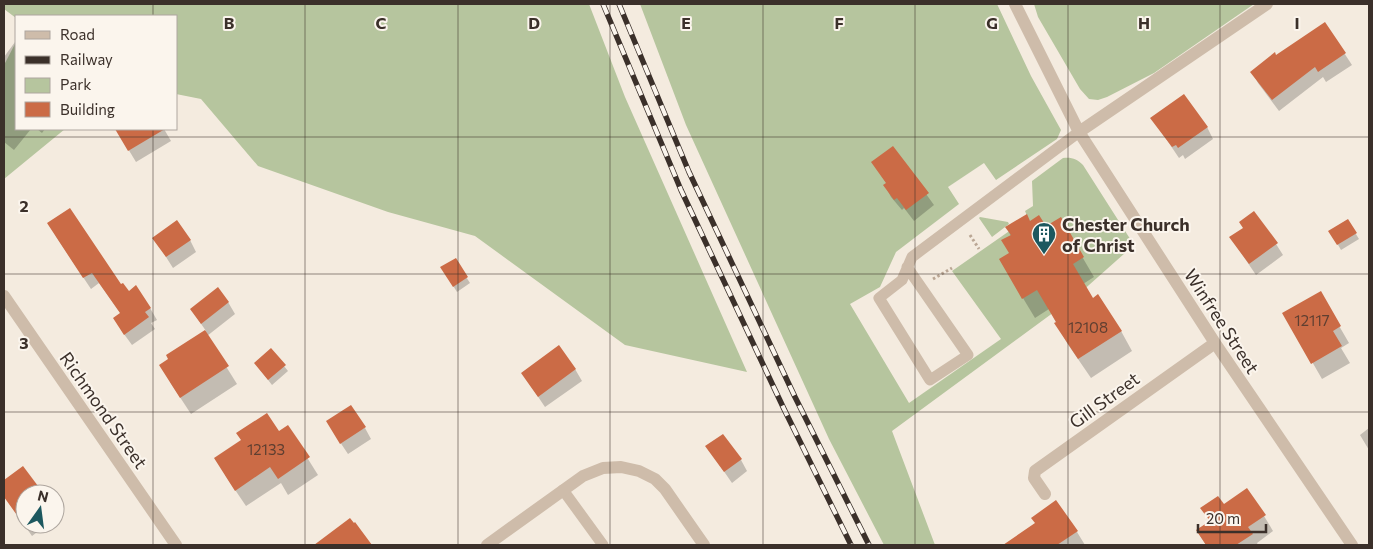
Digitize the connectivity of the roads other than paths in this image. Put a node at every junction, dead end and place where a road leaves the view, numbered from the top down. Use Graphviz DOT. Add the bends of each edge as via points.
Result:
graph roads {
  1 [pos="1015,4"];
  2 [pos="1267,4"];
  3 [pos="1078,132"];
  4 [pos="907,267"];
  5 [pos="4,296"];
  6 [pos="1215,343"];
  7 [pos="563,490"];
  8 [pos="1044,494"];
  9 [pos="176,545"];
  10 [pos="487,545"];
  11 [pos="603,545"];
  12 [pos="704,545"];
  13 [pos="1352,545"];
  1 -- 3 [label="street, Winfree Street"];
  2 -- 3 [label="street"];
  3 -- 4 [label="lane" via="912,257"];
  3 -- 6 [label="street, Winfree Street"];
  4 -- 4 [label="lane" via="968,355 930,380 879,298 902,280"];
  5 -- 9 [label="street, Richmond Street"];
  6 -- 8 [label="street, Gill Street" via="1035,471 1034,478"];
  6 -- 13 [label="street, Winfree Street"];
  7 -- 10 [label="street"];
  7 -- 11 [label="lane"];
  7 -- 12 [label="street" via="583,476 603,468 639,470 665,489"];
}
